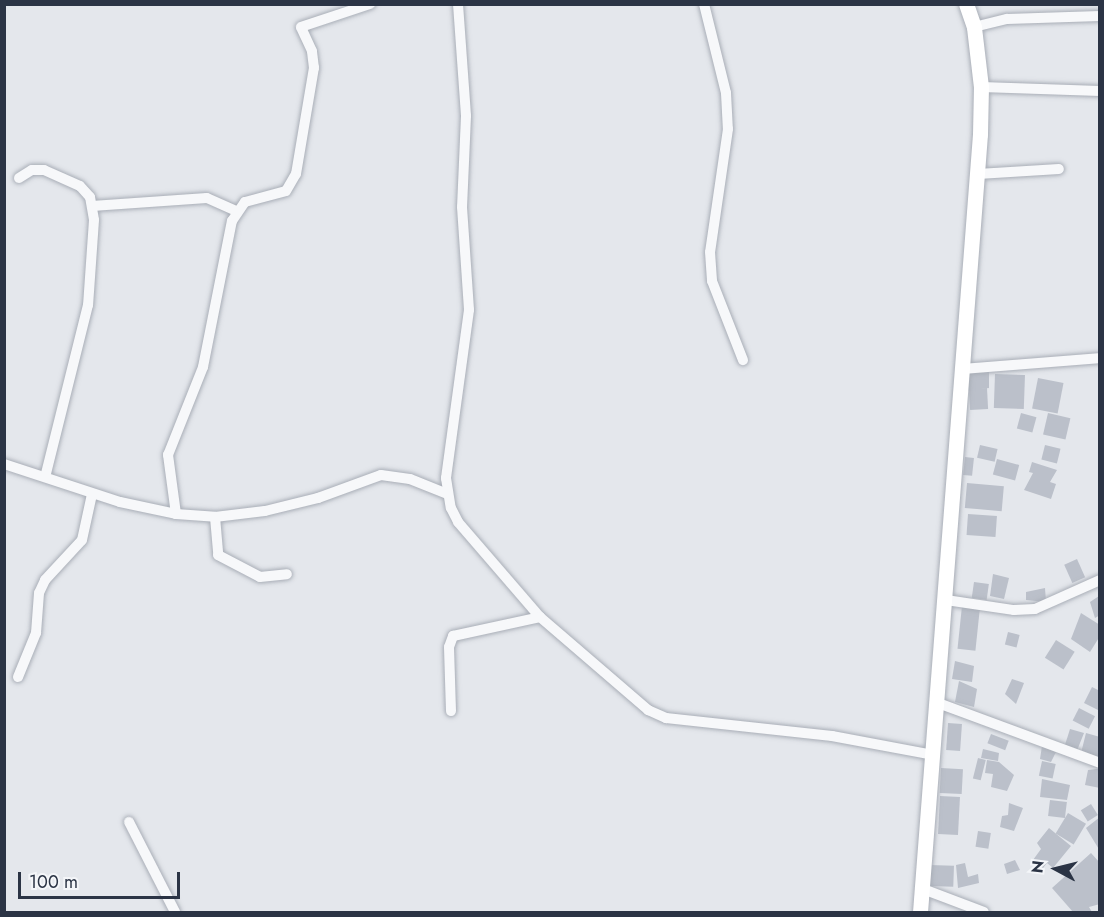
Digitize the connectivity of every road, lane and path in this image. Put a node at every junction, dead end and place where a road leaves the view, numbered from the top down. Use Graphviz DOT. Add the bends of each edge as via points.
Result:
graph roads {
  1 [pos="370,4"];
  2 [pos="458,4"];
  3 [pos="704,4"];
  4 [pos="966,4"];
  5 [pos="1100,16"];
  6 [pos="974,27"];
  7 [pos="981,87"];
  8 [pos="1100,91"];
  9 [pos="1059,169"];
  10 [pos="978,174"];
  11 [pos="19,178"];
  12 [pos="92,206"];
  13 [pos="236,211"];
  14 [pos="1100,358"];
  15 [pos="743,360"];
  16 [pos="961,369"];
  17 [pos="4,464"];
  18 [pos="45,477"];
  19 [pos="92,494"];
  20 [pos="447,494"];
  21 [pos="176,514"];
  22 [pos="215,517"];
  23 [pos="287,574"];
  24 [pos="1100,580"];
  25 [pos="946,600"];
  26 [pos="540,617"];
  27 [pos="18,677"];
  28 [pos="938,703"];
  29 [pos="451,711"];
  30 [pos="934,755"];
  31 [pos="1100,764"];
  32 [pos="129,822"];
  33 [pos="923,889"];
  34 [pos="175,912"];
  35 [pos="920,912"];
  36 [pos="984,912"];
  1 -- 13 [label="street" via="301,27 312,51 314,68 293,185 286,191 245,202"];
  2 -- 20 [label="street" via="466,116 462,207 468,310"];
  3 -- 15 [label="street" via="726,93 728,129 710,252 712,281"];
  4 -- 6 [label="street"];
  5 -- 6 [label="street" via="1007,19"];
  6 -- 7 [label="street"];
  7 -- 8 [label="street"];
  7 -- 10 [label="street"];
  9 -- 10 [label="street"];
  10 -- 16 [label="street"];
  11 -- 12 [label="street" via="32,170 44,170 80,186"];
  12 -- 13 [label="street" via="207,198"];
  12 -- 18 [label="street" via="88,305"];
  13 -- 21 [label="street" via="203,367 170,445 167,469"];
  14 -- 16 [label="street"];
  16 -- 25 [label="street"];
  17 -- 18 [label="street"];
  18 -- 19 [label="street"];
  19 -- 21 [label="street"];
  19 -- 27 [label="street" via="82,540 45,580 39,593 36,633"];
  20 -- 22 [label="street" via="410,479 381,475 318,498 265,511"];
  20 -- 26 [label="street" via="458,522"];
  21 -- 22 [label="street"];
  22 -- 23 [label="street" via="218,555 260,577"];
  24 -- 25 [label="street" via="1035,609 1014,610"];
  25 -- 28 [label="street"];
  26 -- 29 [label="street" via="453,636 449,647"];
  26 -- 30 [label="street" via="648,710 666,718 832,736"];
  28 -- 30 [label="street"];
  28 -- 31 [label="street"];
  30 -- 33 [label="street"];
  32 -- 34 [label="street"];
  33 -- 35 [label="street"];
  33 -- 36 [label="street"];
}
